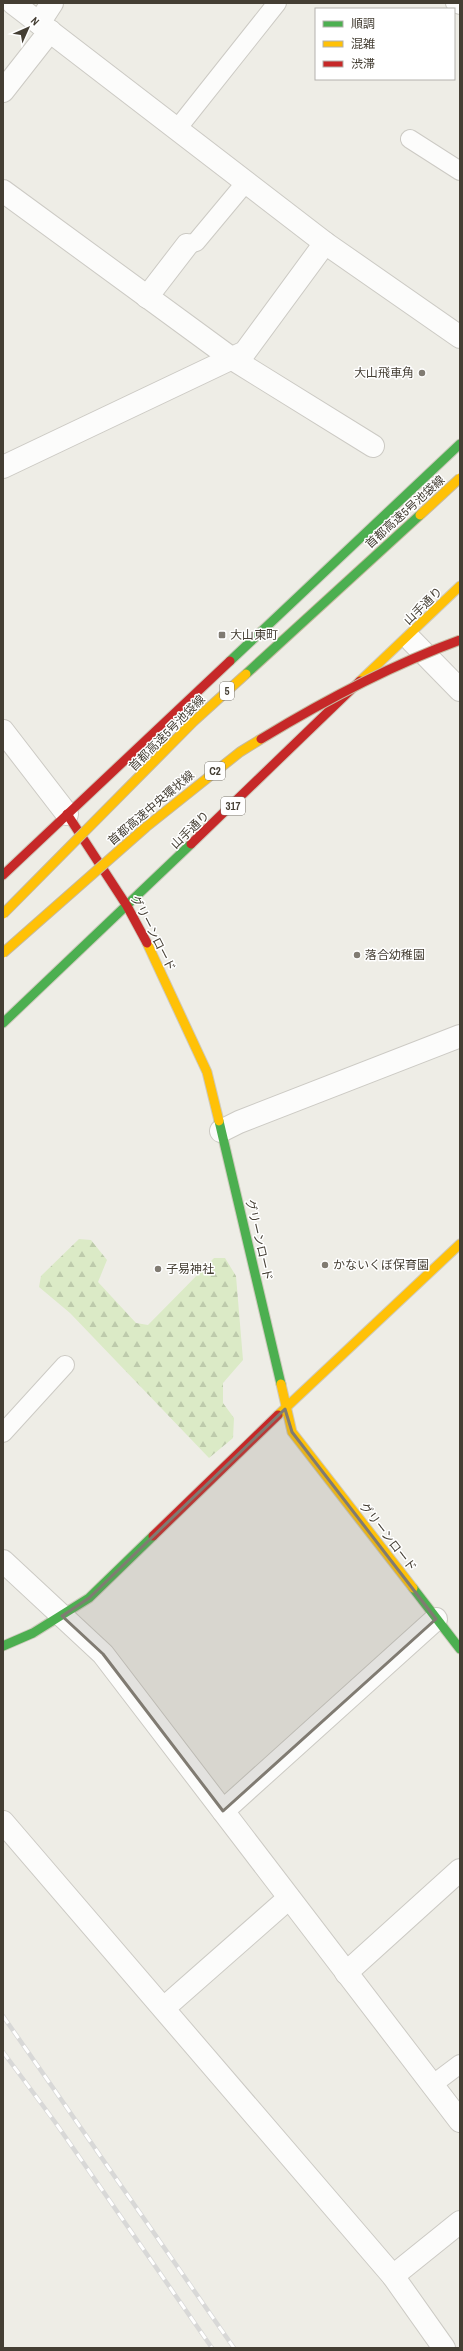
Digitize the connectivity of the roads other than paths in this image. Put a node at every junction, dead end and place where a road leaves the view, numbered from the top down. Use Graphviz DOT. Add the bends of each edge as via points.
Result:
graph roads {
  1 [pos="13,3"];
  2 [pos="52,3"];
  3 [pos="277,3"];
  4 [pos="455,3"];
  5 [pos="460,5"];
  6 [pos="44,27"];
  7 [pos="3,91"];
  8 [pos="177,129"];
  9 [pos="410,139"];
  10 [pos="460,171"];
  11 [pos="246,182"];
  12 [pos="3,191"];
  13 [pos="325,243"];
  14 [pos="187,245"];
  15 [pos="147,297"];
  16 [pos="457,329"];
  17 [pos="232,358"];
  18 [pos="460,444"];
  19 [pos="373,446"];
  20 [pos="3,467"];
  21 [pos="460,468"];
  22 [pos="460,478"];
  23 [pos="460,586"];
  24 [pos="460,632"];
  25 [pos="408,637"];
  26 [pos="460,640"];
  27 [pos="328,689"];
  28 [pos="460,690"];
  29 [pos="258,729"];
  30 [pos="3,731"];
  31 [pos="229,748"];
  32 [pos="67,814"];
  33 [pos="106,848"];
  34 [pos="88,863"];
  35 [pos="3,875"];
  36 [pos="26,877"];
  37 [pos="127,906"];
  38 [pos="3,914"];
  39 [pos="3,954"];
  40 [pos="3,1023"];
  41 [pos="460,1036"];
  42 [pos="221,1131"];
  43 [pos="460,1244"];
  44 [pos="65,1365"];
  45 [pos="285,1409"];
  46 [pos="3,1433"];
  47 [pos="3,1561"];
  48 [pos="62,1616"];
  49 [pos="436,1619"];
  50 [pos="457,1639"];
  51 [pos="3,1646"];
  52 [pos="223,1811"];
  53 [pos="3,1822"];
  54 [pos="460,1870"];
  55 [pos="289,1898"];
  56 [pos="346,1973"];
  57 [pos="164,2008"];
  58 [pos="460,2064"];
  59 [pos="432,2085"];
  60 [pos="460,2121"];
  61 [pos="460,2222"];
  62 [pos="393,2276"];
  63 [pos="444,2348"];
  1 -- 6 [label="street"];
  2 -- 6 [label="street"];
  3 -- 8 [label="lane"];
  4 -- 5 [label="lane"];
  6 -- 7 [label="street"];
  6 -- 8 [label="street"];
  8 -- 11 [label="street"];
  9 -- 10 [label="lane"];
  11 -- 13 [label="street"];
  11 -- 14 [label="lane" via="196,242"];
  12 -- 15 [label="street"];
  13 -- 16 [label="street"];
  13 -- 17 [label="street" via="245,352"];
  14 -- 15 [label="street"];
  15 -- 17 [label="street"];
  17 -- 19 [label="street"];
  17 -- 20 [label="street"];
  18 -- 32 [label="main road"];
  21 -- 36 [label="main road, 首都高速5号池袋線 / 5" via="189,718"];
  22 -- 38 [label="main road, 首都高速5号池袋線 / 5, bridge" via="193,722"];
  23 -- 25 [label="main road, 山手通り / 317"];
  24 -- 27 [label="main road" via="413,649"];
  25 -- 28 [label="street"];
  25 -- 37 [label="main road, 山手通り / 317"];
  26 -- 39 [label="main road, 首都高速中央環状線 / C2, bridge" via="416,656 325,700 240,752 140,832"];
  29 -- 31 [label="main road, C2"];
  30 -- 32 [label="street"];
  32 -- 35 [label="main road"];
  32 -- 37 [label="main road, グリーンロード"];
  33 -- 34 [label="main road, 首都高速中央環状線"];
  37 -- 40 [label="main road, 山手通り / 317"];
  37 -- 42 [label="main road, グリーンロード" via="207,1072"];
  41 -- 42 [label="street"];
  42 -- 45 [label="main road, グリーンロード"];
  43 -- 45 [label="main road"];
  44 -- 46 [label="lane"];
  45 -- 48 [label="main road" via="89,1598"];
  45 -- 49 [label="main road, グリーンロード" via="292,1432"];
  47 -- 48 [label="street"];
  48 -- 51 [label="main road" via="33,1633"];
  48 -- 52 [label="street" via="103,1654"];
  49 -- 50 [label="main road, グリーンロード"];
  49 -- 52 [label="street"];
  52 -- 55 [label="street"];
  53 -- 57 [label="street"];
  54 -- 56 [label="street"];
  55 -- 56 [label="street"];
  55 -- 57 [label="street"];
  56 -- 59 [label="street"];
  57 -- 62 [label="street"];
  58 -- 59 [label="lane"];
  59 -- 60 [label="street"];
  61 -- 62 [label="street"];
  62 -- 63 [label="street"];
}
